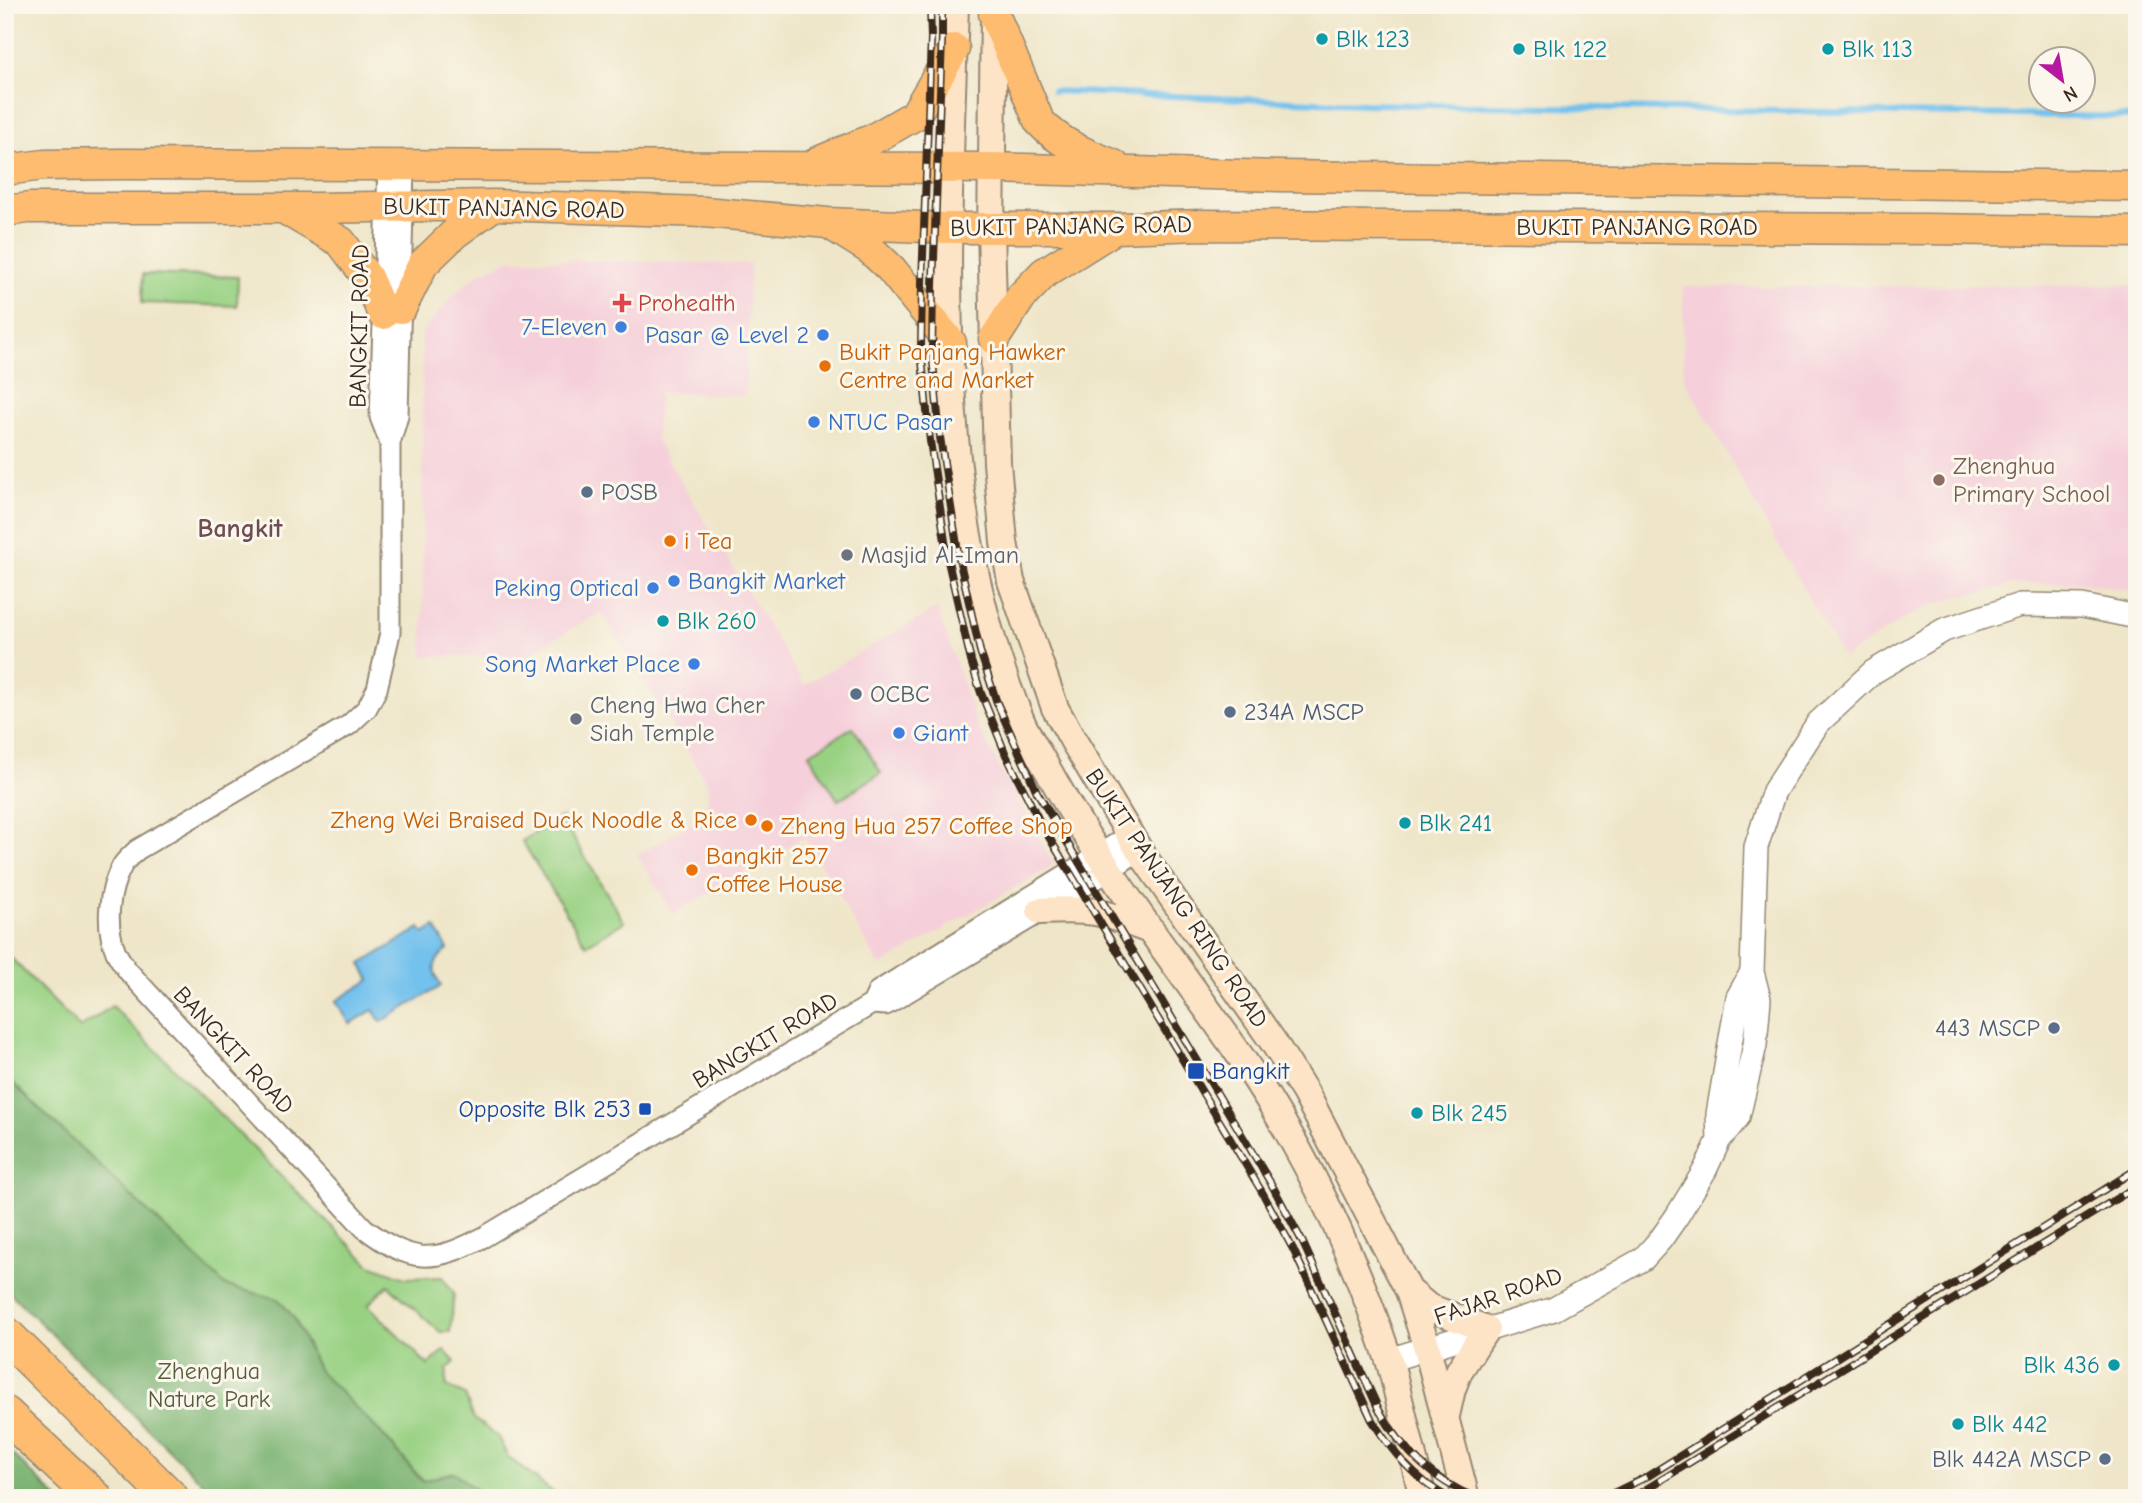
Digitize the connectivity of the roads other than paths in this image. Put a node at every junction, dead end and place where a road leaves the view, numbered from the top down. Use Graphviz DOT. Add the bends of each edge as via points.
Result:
graph roads {
  1 [pos="955,5"];
  2 [pos="994,10"];
  3 [pos="954,49"];
  4 [pos="396,166"];
  5 [pos="804,167"];
  6 [pos="950,168"];
  7 [pos="992,168"];
  8 [pos="5,170"];
  9 [pos="1130,172"];
  10 [pos="2137,186"];
  11 [pos="494,205"];
  12 [pos="395,206"];
  13 [pos="282,208"];
  14 [pos="5,211"];
  15 [pos="828,223"];
  16 [pos="948,228"];
  17 [pos="991,228"];
  18 [pos="1116,228"];
  19 [pos="2137,232"];
  20 [pos="392,311"];
  21 [pos="993,339"];
  22 [pos="951,343"];
  23 [pos="2137,618"];
  24 [pos="1134,843"];
  25 [pos="1104,863"];
  26 [pos="1040,911"];
  27 [pos="1152,931"];
  28 [pos="872,1004"];
  29 [pos="1409,1291"];
  30 [pos="1486,1329"];
  31 [pos="5,1334"];
  32 [pos="1427,1348"];
  33 [pos="1389,1360"];
  34 [pos="5,1414"];
  35 [pos="1446,1419"];
  36 [pos="95,1498"];
  37 [pos="171,1498"];
  38 [pos="1423,1498"];
  39 [pos="1466,1498"];
  1 -- 3 [label="main road, BUKIT PANJANG RING ROAD"];
  2 -- 7 [label="main road, BUKIT PANJANG RING ROAD"];
  2 -- 9 [label="main road" via="1039,121 1076,149"];
  3 -- 5 [label="main road" via="915,115 873,139"];
  3 -- 6 [label="main road, BUKIT PANJANG RING ROAD"];
  4 -- 5 [label="main road, BUKIT PANJANG ROAD"];
  4 -- 8 [label="main road, BUKIT PANJANG ROAD" via="44,164"];
  4 -- 12 [label="street, BANGKIT ROAD"];
  5 -- 6 [label="main road, BUKIT PANJANG ROAD"];
  6 -- 7 [label="main road, BUKIT PANJANG ROAD"];
  6 -- 16 [label="main road, BUKIT PANJANG RING ROAD"];
  7 -- 9 [label="main road, BUKIT PANJANG ROAD"];
  7 -- 17 [label="main road, BUKIT PANJANG RING ROAD"];
  9 -- 10 [label="main road, BUKIT PANJANG ROAD"];
  11 -- 12 [label="main road, BUKIT PANJANG ROAD"];
  11 -- 15 [label="main road, BUKIT PANJANG ROAD" via="704,212"];
  11 -- 20 [label="main road" via="454,233 423,264"];
  12 -- 13 [label="main road, BUKIT PANJANG ROAD"];
  12 -- 20 [label="street, BANGKIT ROAD"];
  13 -- 14 [label="main road, BUKIT PANJANG ROAD"];
  13 -- 20 [label="main road" via="341,242"];
  15 -- 16 [label="main road, BUKIT PANJANG ROAD"];
  15 -- 22 [label="main road" via="870,249 891,269"];
  16 -- 17 [label="main road, BUKIT PANJANG ROAD"];
  16 -- 22 [label="main road, BUKIT PANJANG RING ROAD"];
  17 -- 18 [label="main road, BUKIT PANJANG ROAD"];
  17 -- 21 [label="main road, BUKIT PANJANG RING ROAD"];
  18 -- 19 [label="main road, BUKIT PANJANG ROAD"];
  18 -- 21 [label="main road" via="1044,273 1021,297"];
  20 -- 28 [label="street, BANGKIT ROAD" via="380,417 390,443 390,633 377,689 367,708 349,725 137,850 122,864 109,912 116,954 364,1228 412,1256 457,1251 484,1237"];
  21 -- 24 [label="main road, BUKIT PANJANG RING ROAD" via="996,463 1011,581 1055,708"];
  22 -- 25 [label="main road, BUKIT PANJANG RING ROAD" via="960,479 981,603 1024,726"];
  23 -- 30 [label="street, FAJAR ROAD" via="2082,606 2020,605 1944,630 1873,672 1818,723 1774,791 1756,847 1752,972 1738,997 1718,1114 1719,1140 1705,1170 1661,1240 1643,1259 1555,1309"];
  24 -- 25 [label="street, BANGKIT ROAD"];
  24 -- 29 [label="main road, BUKIT PANJANG RING ROAD" via="1305,1092"];
  25 -- 26 [label="street, BANGKIT ROAD"];
  25 -- 27 [label="main road, BUKIT PANJANG RING ROAD"];
  25 -- 28 [label="street, BANGKIT ROAD" via="1029,897 878,991"];
  26 -- 27 [label="main road" via="1095,912"];
  26 -- 28 [label="street, BANGKIT ROAD" via="886,1005"];
  27 -- 33 [label="main road, BUKIT PANJANG RING ROAD" via="1274,1107 1335,1221"];
  29 -- 30 [label="main road" via="1428,1307"];
  29 -- 32 [label="main road, BUKIT PANJANG RING ROAD"];
  30 -- 32 [label="street, FAJAR ROAD"];
  30 -- 35 [label="main road" via="1459,1371"];
  31 -- 37 [label="highway"];
  32 -- 33 [label="street, FAJAR ROAD"];
  32 -- 35 [label="main road, BUKIT PANJANG RING ROAD"];
  33 -- 38 [label="main road, BUKIT PANJANG RING ROAD"];
  34 -- 36 [label="highway"];
  35 -- 39 [label="main road, BUKIT PANJANG RING ROAD"];
}
